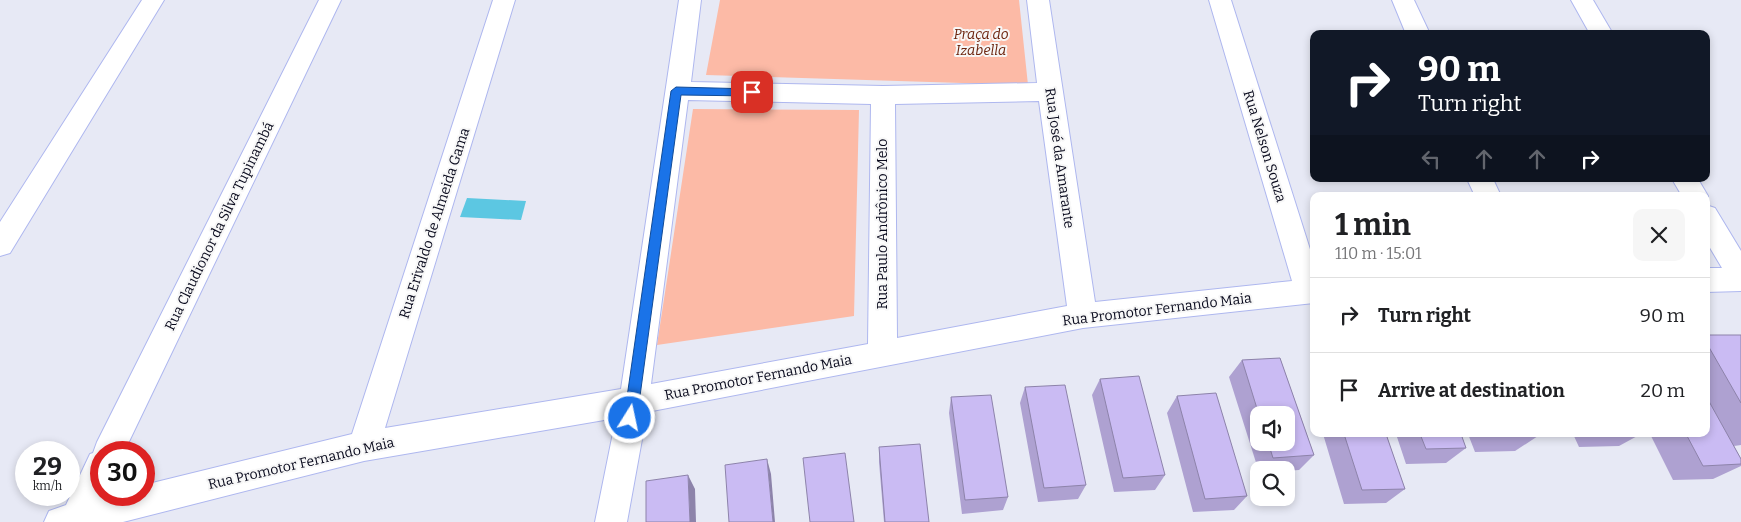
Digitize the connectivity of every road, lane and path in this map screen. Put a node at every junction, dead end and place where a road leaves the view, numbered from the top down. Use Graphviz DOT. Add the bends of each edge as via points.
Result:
graph roads {
  1 [pos="153,0"];
  2 [pos="330,0"];
  3 [pos="504,0"];
  4 [pos="690,0"];
  5 [pos="1038,0"];
  6 [pos="1220,0"];
  7 [pos="1403,0"];
  8 [pos="1582,0"];
  9 [pos="1416,30"];
  10 [pos="1600,30"];
  11 [pos="676,91"];
  12 [pos="1050,92"];
  13 [pos="883,95"];
  14 [pos="1710,223"];
  15 [pos="0,245"];
  16 [pos="1741,278"];
  17 [pos="1710,280"];
  18 [pos="1310,285"];
  19 [pos="1310,291"];
  20 [pos="1083,316"];
  21 [pos="882,354"];
  22 [pos="634,401"];
  23 [pos="113,441"];
  24 [pos="364,446"];
  25 [pos="90,483"];
  26 [pos="68,520"];
  27 [pos="610,522"];
  1 -- 15 [label="street"];
  2 -- 23 [label="street, Rua Claudionor da Silva Tupinambá"];
  3 -- 24 [label="street, Rua Erivaldo de Almeida Gama"];
  4 -- 11 [label="street"];
  5 -- 12 [label="street, Rua José da Amarante"];
  6 -- 18 [label="street, Rua Nelson Souza"];
  7 -- 9 [label="street"];
  8 -- 10 [label="street"];
  11 -- 13 [label="street"];
  11 -- 22 [label="street"];
  12 -- 13 [label="street"];
  12 -- 20 [label="street, Rua José da Amarante"];
  13 -- 21 [label="street, Rua Paulo Andrônico Melo"];
  14 -- 16 [label="street"];
  16 -- 17 [label="street"];
  19 -- 20 [label="street, Rua Promotor Fernando Maia"];
  20 -- 21 [label="street, Rua Promotor Fernando Maia"];
  21 -- 22 [label="street, Rua Promotor Fernando Maia"];
  22 -- 24 [label="street, Rua Promotor Fernando Maia"];
  22 -- 27 [label="street"];
  24 -- 26 [label="street, Rua Promotor Fernando Maia"];
  25 -- 26 [label="street"];
}
